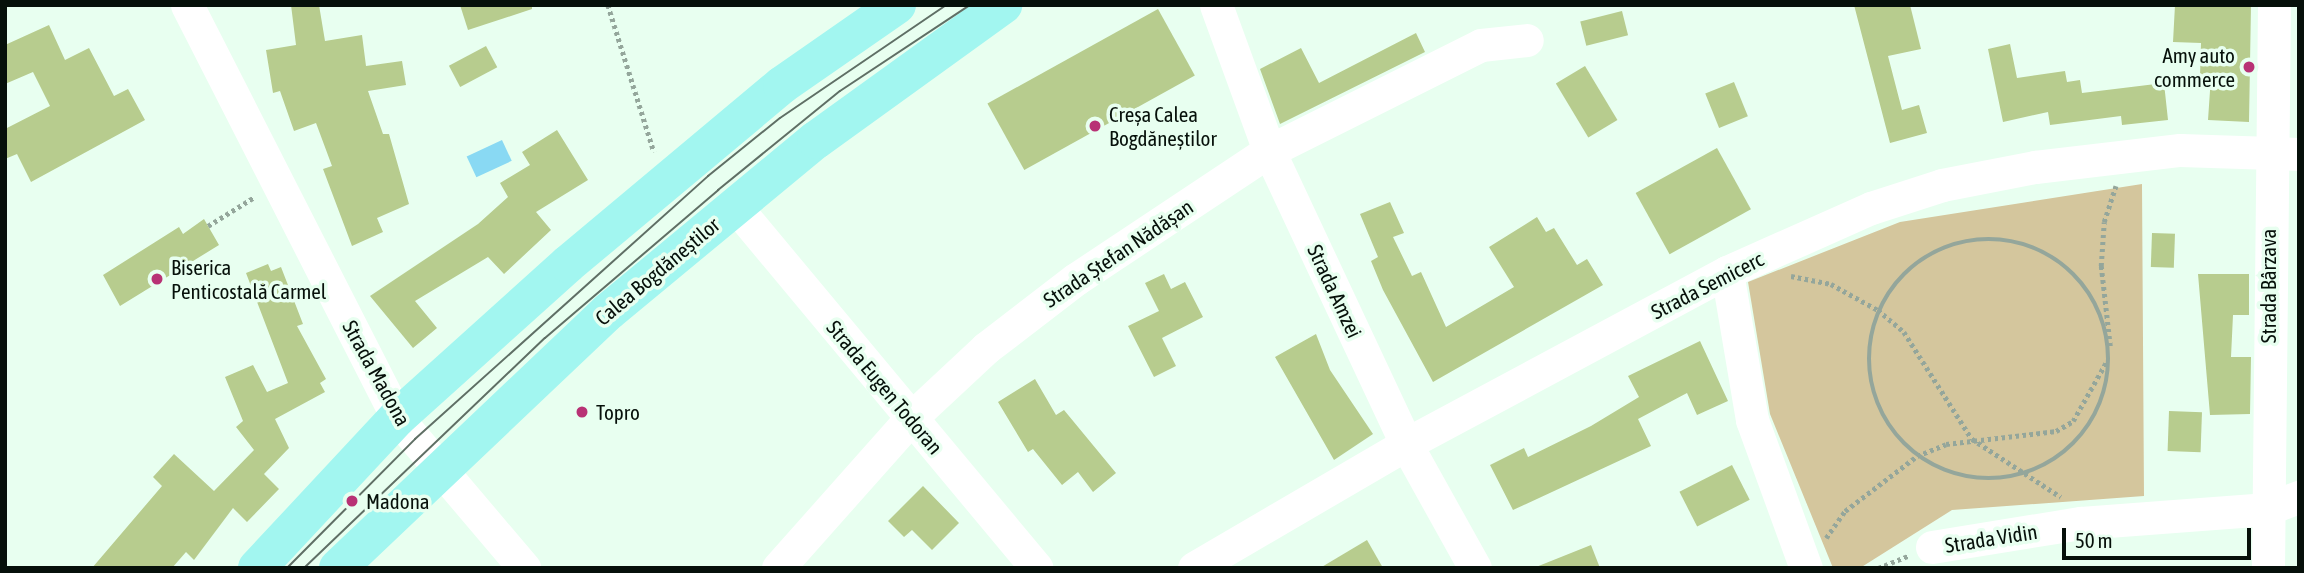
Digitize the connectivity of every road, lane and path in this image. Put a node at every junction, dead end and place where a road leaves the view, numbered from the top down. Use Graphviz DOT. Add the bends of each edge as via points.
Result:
graph roads {
  1 [pos="187,5"];
  2 [pos="608,5"];
  3 [pos="897,5"];
  4 [pos="1003,5"];
  5 [pos="1216,5"];
  6 [pos="2274,5"];
  7 [pos="1527,40"];
  8 [pos="1269,151"];
  9 [pos="2284,151"];
  10 [pos="2140,155"];
  11 [pos="656,158"];
  12 [pos="278,183"];
  13 [pos="735,206"];
  14 [pos="208,226"];
  15 [pos="1727,272"];
  16 [pos="1785,275"];
  17 [pos="1878,310"];
  18 [pos="2110,353"];
  19 [pos="397,418"];
  20 [pos="911,418"];
  21 [pos="1972,439"];
  22 [pos="1406,444"];
  23 [pos="1917,456"];
  24 [pos="439,469"];
  25 [pos="2023,475"];
  26 [pos="2299,497"];
  27 [pos="2267,509"];
  28 [pos="2081,523"];
  29 [pos="1932,547"];
  30 [pos="257,568"];
  31 [pos="338,568"];
  32 [pos="524,568"];
  33 [pos="778,568"];
  34 [pos="1037,568"];
  35 [pos="1194,568"];
  36 [pos="1475,568"];
  37 [pos="1806,568"];
  38 [pos="2268,568"];
  1 -- 12 [label="street, Strada Madona"];
  2 -- 11 [label="path"];
  3 -- 19 [label="main road" via="782,85"];
  4 -- 13 [label="main road, Calea Bogdăneștilor"];
  5 -- 8 [label="street, Strada Amzei"];
  6 -- 9 [label="street, Strada Bârzava"];
  7 -- 8 [label="street, Strada Ștefan Nădășan" via="1481,45"];
  8 -- 20 [label="street, Strada Ștefan Nădășan" via="1076,279 986,348"];
  8 -- 22 [label="street, Strada Amzei"];
  9 -- 10 [label="street, Strada Semicerc"];
  9 -- 27 [label="street, Strada Bârzava"];
  10 -- 15 [label="street, Strada Semicerc" via="1942,185"];
  10 -- 18 [label="path" via="2115,188 2104,222 2101,266 2110,311"];
  12 -- 14 [label="path"];
  12 -- 19 [label="street, Strada Madona"];
  13 -- 20 [label="street, Strada Eugen Todoran"];
  13 -- 24 [label="main road, Calea Bogdăneștilor" via="609,311"];
  15 -- 22 [label="street, Strada Semicerc"];
  15 -- 37 [label="street" via="1752,420"];
  16 -- 17 [label="path" via="1831,284"];
  17 -- 18 [label="path" via="1904,272 1943,247 1988,238 2022,244 2072,271 2099,308"];
  17 -- 21 [label="path" via="1904,332"];
  17 -- 23 [label="path" via="1868,349 1871,390 1888,426"];
  18 -- 21 [label="path" via="2093,394 2073,421 2056,431"];
  18 -- 25 [label="path" via="2105,393 2088,429 2059,457"];
  19 -- 24 [label="street, Strada Madona"];
  19 -- 30 [label="main road"];
  20 -- 33 [label="street, Strada Ștefan Nădășan"];
  20 -- 34 [label="street, Strada Eugen Todoran"];
  21 -- 23 [label="path"];
  21 -- 25 [label="path"];
  22 -- 35 [label="street, Strada Semicerc"];
  22 -- 36 [label="street, Strada Amzei"];
  23 -- 25 [label="path" via="1950,473 1986,480"];
  23 -- 37 [label="path" via="1845,511"];
  24 -- 31 [label="main road, Calea Bogdăneștilor"];
  24 -- 32 [label="street, Strada Madona"];
  25 -- 28 [label="path" via="2067,501"];
  26 -- 27 [label="street, Strada Vidin"];
  27 -- 28 [label="street, Strada Vidin"];
  27 -- 38 [label="street, Strada Bârzava"];
  28 -- 29 [label="street, Strada Vidin"];
}
